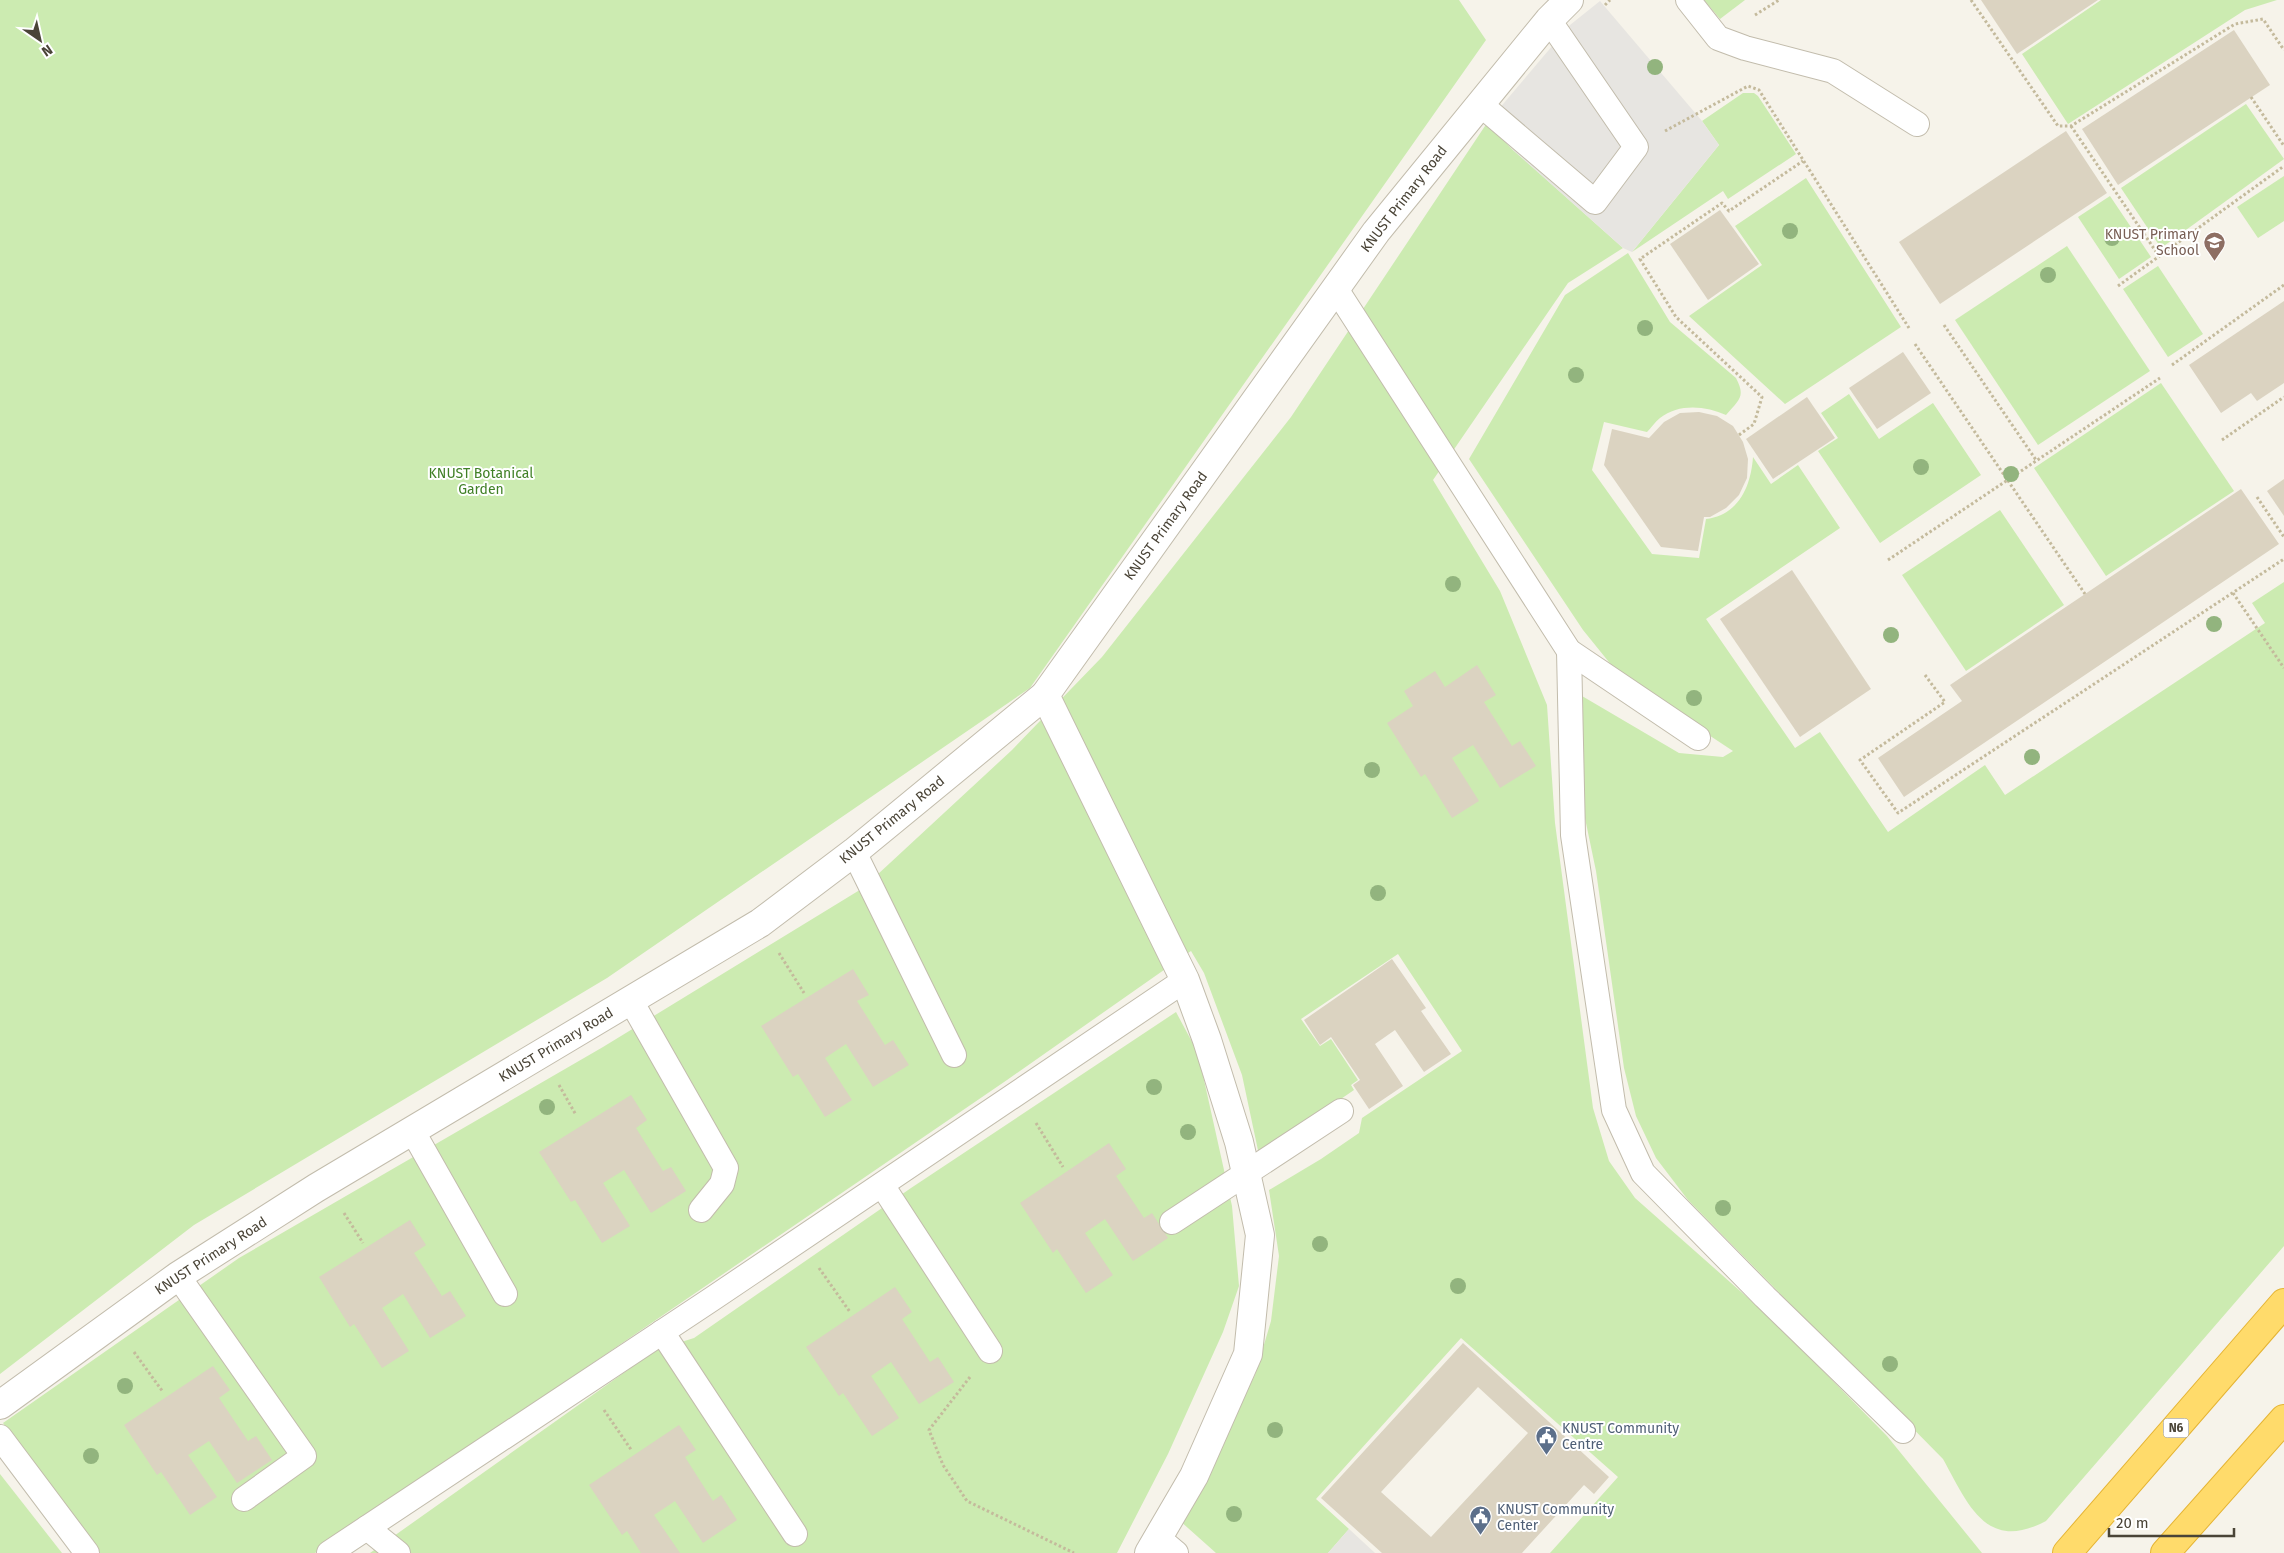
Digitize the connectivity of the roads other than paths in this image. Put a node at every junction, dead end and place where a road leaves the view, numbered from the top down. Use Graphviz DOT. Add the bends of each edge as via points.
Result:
graph roads {
  1 [pos="1569,0"];
  2 [pos="1688,0"];
  3 [pos="1549,20"];
  4 [pos="1480,104"];
  5 [pos="1917,124"];
  6 [pos="1336,289"];
  7 [pos="1569,651"];
  8 [pos="1045,695"];
  9 [pos="1698,738"];
  10 [pos="854,852"];
  11 [pos="1185,980"];
  12 [pos="631,1001"];
  13 [pos="954,1055"];
  14 [pos="1341,1111"];
  15 [pos="412,1130"];
  16 [pos="1247,1174"];
  17 [pos="882,1185"];
  18 [pos="701,1210"];
  19 [pos="1172,1222"];
  20 [pos="178,1276"];
  21 [pos="505,1294"];
  22 [pos="2284,1303"];
  23 [pos="662,1332"];
  24 [pos="990,1351"];
  25 [pos="0,1405"];
  26 [pos="2284,1419"];
  27 [pos="1903,1431"];
  28 [pos="0,1437"];
  29 [pos="244,1500"];
  30 [pos="367,1528"];
  31 [pos="794,1534"];
  32 [pos="1160,1548"];
  33 [pos="86,1553"];
  34 [pos="329,1553"];
  35 [pos="398,1553"];
  36 [pos="2067,1553"];
  37 [pos="2165,1553"];
  1 -- 3 [label="street, KNUST Primary Road"];
  2 -- 5 [label="lane" via="1718,38 1833,71"];
  3 -- 4 [label="street, KNUST Primary Road"];
  3 -- 4 [label="lane" via="1636,147 1595,202"];
  4 -- 6 [label="street, KNUST Primary Road" via="1376,232"];
  6 -- 7 [label="lane"];
  6 -- 8 [label="street, KNUST Primary Road"];
  7 -- 9 [label="lane"];
  7 -- 27 [label="lane" via="1573,835 1614,1110 1644,1173"];
  8 -- 10 [label="street, KNUST Primary Road"];
  8 -- 11 [label="street"];
  10 -- 12 [label="street, KNUST Primary Road" via="760,923"];
  10 -- 13 [label="lane"];
  11 -- 16 [label="street" via="1240,1142"];
  11 -- 17 [label="lane"];
  12 -- 15 [label="street, KNUST Primary Road"];
  12 -- 18 [label="lane" via="726,1168 722,1184"];
  14 -- 16 [label="lane"];
  15 -- 20 [label="street, KNUST Primary Road"];
  15 -- 21 [label="lane"];
  16 -- 19 [label="lane"];
  16 -- 32 [label="street" via="1260,1236 1248,1354"];
  17 -- 23 [label="lane"];
  17 -- 24 [label="lane"];
  20 -- 25 [label="street, KNUST Primary Road"];
  20 -- 29 [label="lane" via="304,1456"];
  22 -- 36 [label="highway, N6"];
  23 -- 30 [label="lane"];
  23 -- 31 [label="lane"];
  26 -- 37 [label="highway"];
  28 -- 33 [label="lane"];
  30 -- 34 [label="lane"];
  30 -- 35 [label="lane"];
}
